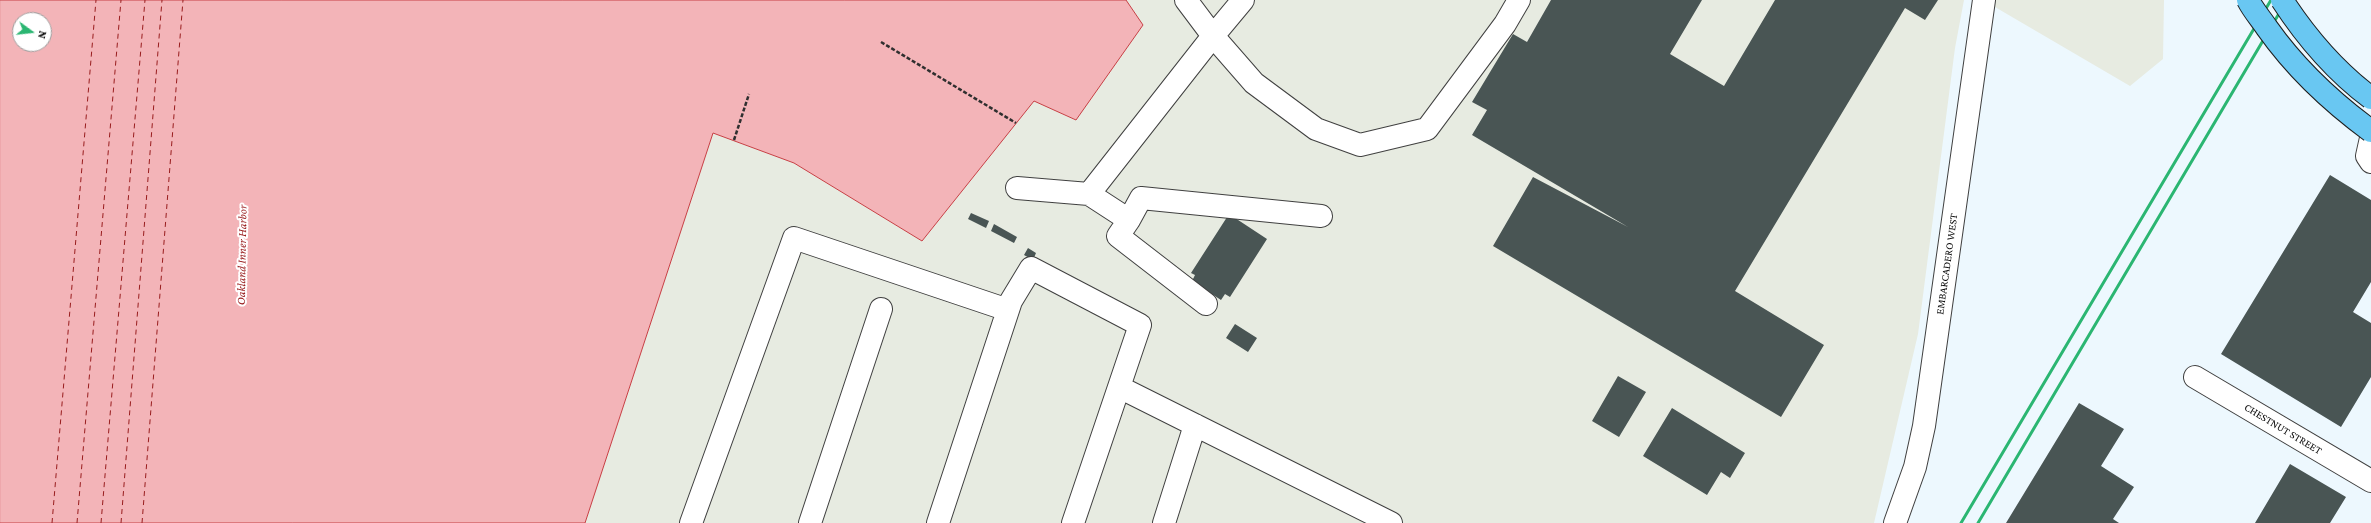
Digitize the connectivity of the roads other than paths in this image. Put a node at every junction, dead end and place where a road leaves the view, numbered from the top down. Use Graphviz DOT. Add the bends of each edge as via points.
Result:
graph roads {
  1 [pos="1186,0"];
  2 [pos="1243,0"];
  3 [pos="1519,0"];
  4 [pos="1984,0"];
  5 [pos="2248,0"];
  6 [pos="2282,0"];
  7 [pos="1213,36"];
  8 [pos="2371,98"];
  9 [pos="2371,131"];
  10 [pos="2371,138"];
  11 [pos="2371,162"];
  12 [pos="1017,188"];
  13 [pos="1089,194"];
  14 [pos="1321,216"];
  15 [pos="1128,220"];
  16 [pos="1206,304"];
  17 [pos="881,309"];
  18 [pos="1008,310"];
  19 [pos="2195,377"];
  20 [pos="1119,387"];
  21 [pos="1195,425"];
  22 [pos="2371,481"];
  23 [pos="691,523"];
  24 [pos="810,523"];
  25 [pos="938,523"];
  26 [pos="1073,523"];
  27 [pos="1164,523"];
  28 [pos="1392,523"];
  29 [pos="1895,523"];
  1 -- 7 [label="street"];
  2 -- 7 [label="street"];
  3 -- 7 [label="street" via="1505,24 1427,129 1360,145 1316,129 1254,83"];
  4 -- 29 [label="street, EMBARCADERO WEST" via="1924,426 1915,467"];
  5 -- 9 [label="main road, bridge" via="2278,44 2306,78 2342,110"];
  6 -- 8 [label="main road, bridge" via="2300,27 2327,59"];
  7 -- 13 [label="street"];
  10 -- 11 [label="street" via="2367,156"];
  12 -- 13 [label="street"];
  13 -- 15 [label="street"];
  14 -- 15 [label="street" via="1141,198"];
  15 -- 16 [label="street" via="1118,236"];
  17 -- 24 [label="street"];
  18 -- 20 [label="street" via="1031,268 1140,325"];
  18 -- 23 [label="street" via="794,238"];
  18 -- 25 [label="street"];
  19 -- 22 [label="street, CHESTNUT STREET"];
  20 -- 21 [label="street"];
  20 -- 26 [label="street"];
  21 -- 27 [label="street"];
  21 -- 28 [label="street"];
}
